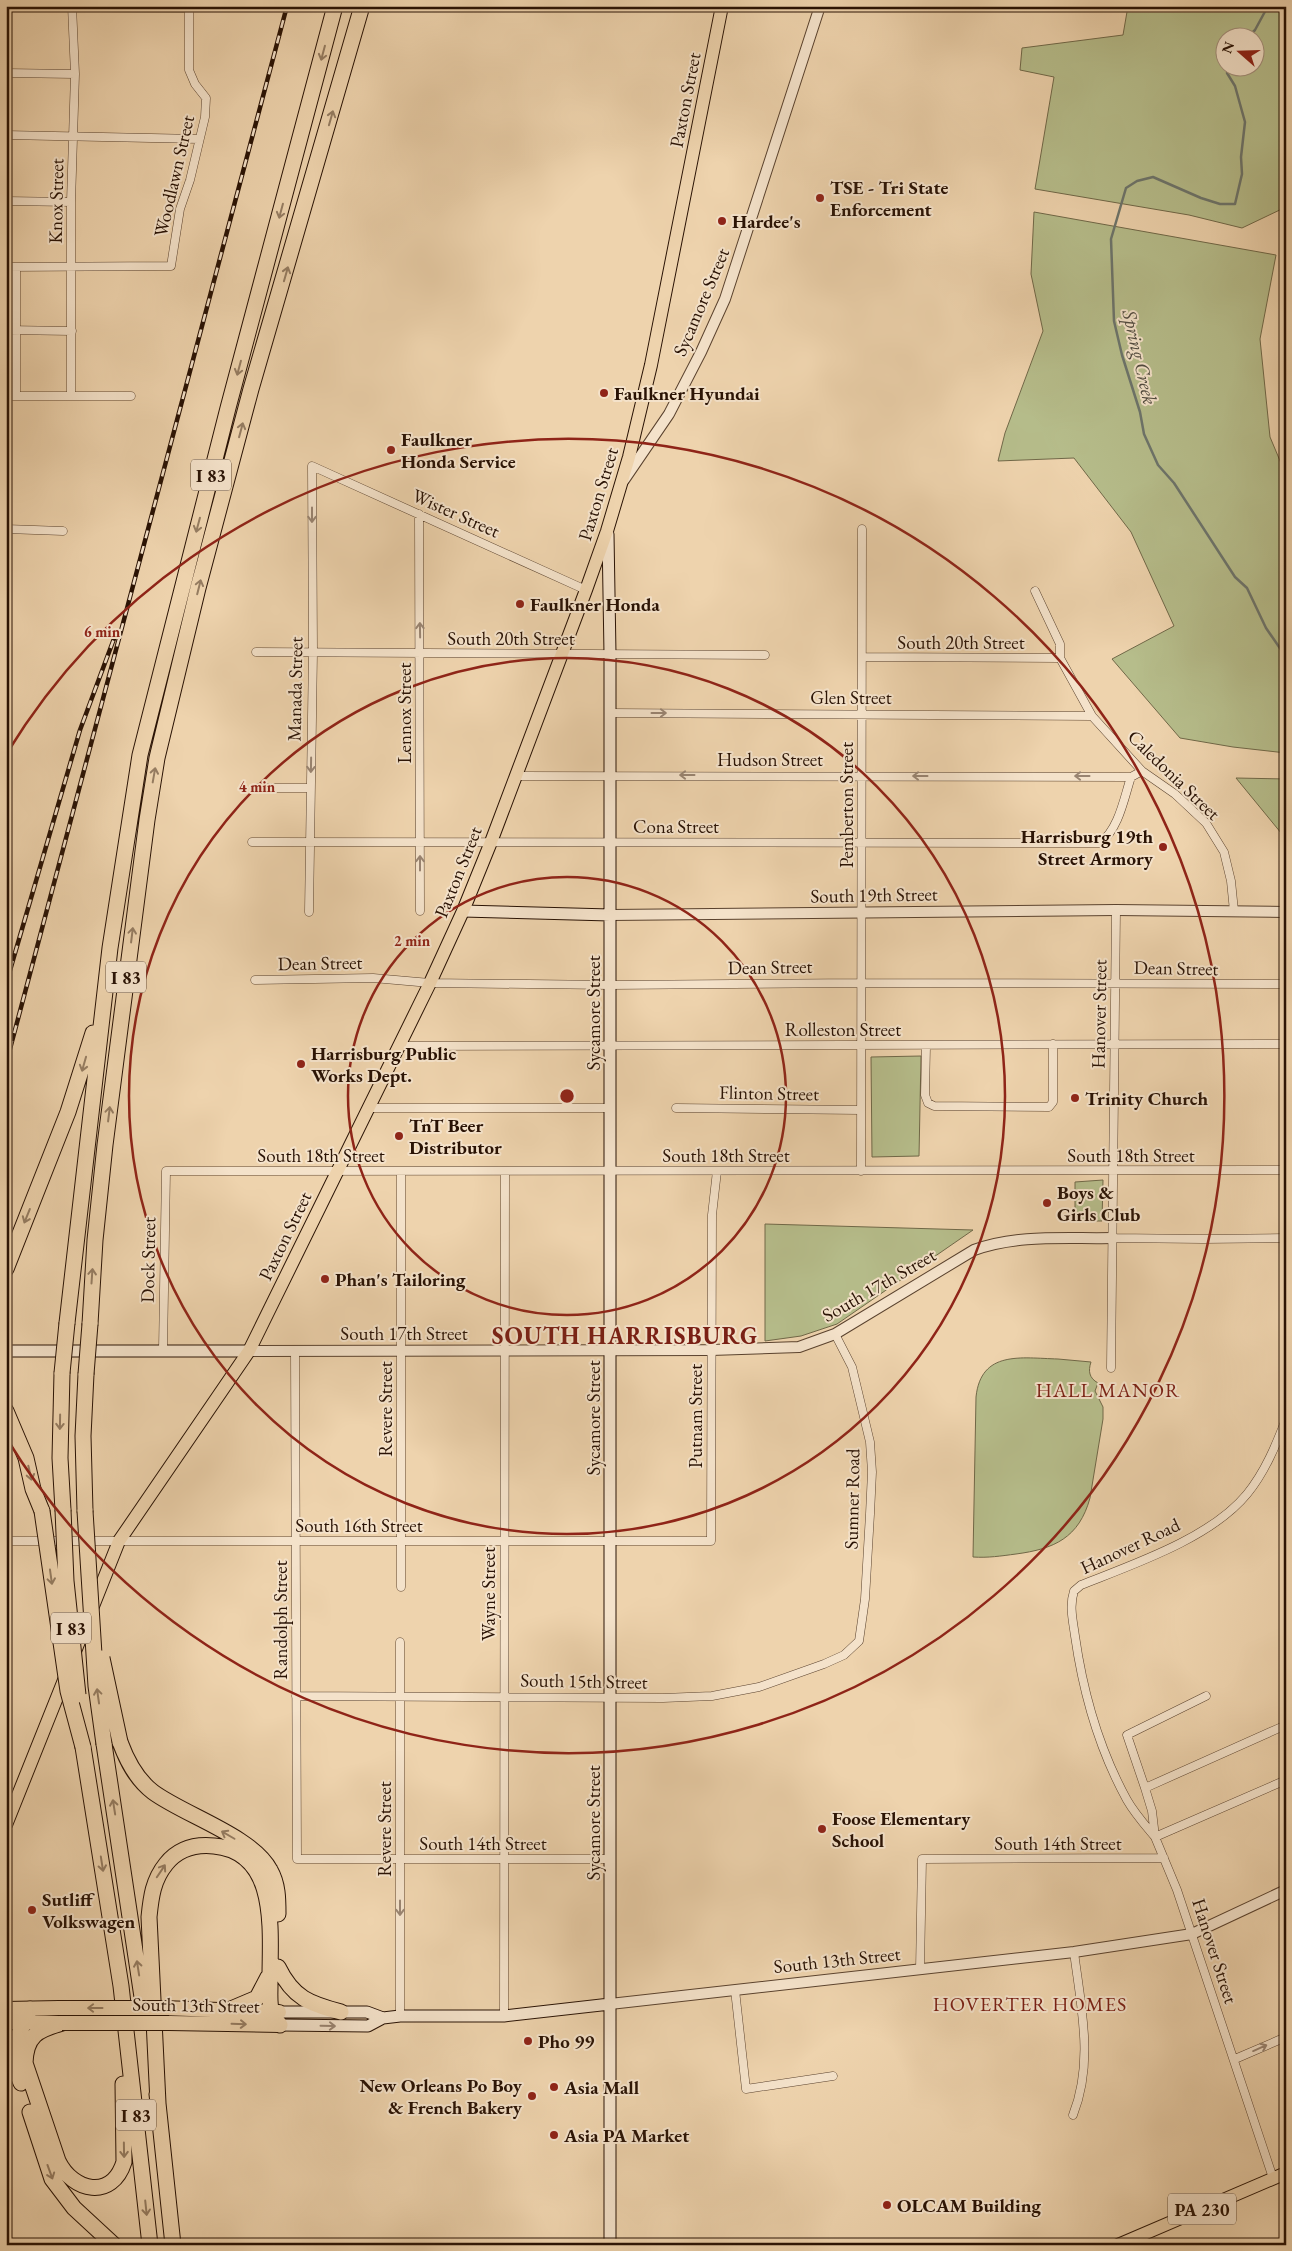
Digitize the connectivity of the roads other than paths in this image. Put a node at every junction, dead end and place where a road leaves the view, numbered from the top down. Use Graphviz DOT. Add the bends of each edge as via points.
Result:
graph roads {
  1 [pos="335,6"];
  2 [pos="362,6"];
  3 [pos="722,6"];
  4 [pos="820,6"];
  5 [pos="6,7"];
  6 [pos="72,7"];
  7 [pos="189,7"];
  8 [pos="6,73"];
  9 [pos="75,74"];
  10 [pos="6,135"];
  11 [pos="74,137"];
  12 [pos="199,139"];
  13 [pos="6,202"];
  14 [pos="71,202"];
  15 [pos="6,267"];
  16 [pos="16,267"];
  17 [pos="72,267"];
  18 [pos="6,330"];
  19 [pos="16,330"];
  20 [pos="72,331"];
  21 [pos="6,396"];
  22 [pos="16,396"];
  23 [pos="72,396"];
  24 [pos="131,396"];
  25 [pos="312,466"];
  26 [pos="622,483"];
  27 [pos="419,514"];
  28 [pos="6,529"];
  29 [pos="862,529"];
  30 [pos="63,531"];
  31 [pos="608,531"];
  32 [pos="586,590"];
  33 [pos="1035,591"];
  34 [pos="256,652"];
  35 [pos="312,652"];
  36 [pos="420,654"];
  37 [pos="563,654"];
  38 [pos="610,654"];
  39 [pos="765,655"];
  40 [pos="863,657"];
  41 [pos="1060,658"];
  42 [pos="610,713"];
  43 [pos="862,713"];
  44 [pos="1092,716"];
  45 [pos="1142,771"];
  46 [pos="610,775"];
  47 [pos="862,775"];
  48 [pos="517,776"];
  49 [pos="1131,776"];
  50 [pos="257,788"];
  51 [pos="310,788"];
  52 [pos="252,842"];
  53 [pos="310,842"];
  54 [pos="420,842"];
  55 [pos="491,842"];
  56 [pos="610,842"];
  57 [pos="862,842"];
  58 [pos="1116,910"];
  59 [pos="420,911"];
  60 [pos="463,911"];
  61 [pos="1234,911"];
  62 [pos="309,912"];
  63 [pos="1286,912"];
  64 [pos="862,913"];
  65 [pos="610,915"];
  66 [pos="110,948"];
  67 [pos="255,980"];
  68 [pos="430,983"];
  69 [pos="862,983"];
  70 [pos="1115,983"];
  71 [pos="1286,984"];
  72 [pos="610,985"];
  73 [pos="1053,1044"];
  74 [pos="1115,1044"];
  75 [pos="1286,1044"];
  76 [pos="862,1045"];
  77 [pos="400,1046"];
  78 [pos="610,1046"];
  79 [pos="926,1046"];
  80 [pos="368,1108"];
  81 [pos="610,1108"];
  82 [pos="676,1108"];
  83 [pos="862,1110"];
  84 [pos="1286,1170"];
  85 [pos="166,1171"];
  86 [pos="337,1171"];
  87 [pos="401,1171"];
  88 [pos="505,1171"];
  89 [pos="610,1171"];
  90 [pos="717,1171"];
  91 [pos="861,1171"];
  92 [pos="1113,1171"];
  93 [pos="1112,1238"];
  94 [pos="1286,1238"];
  95 [pos="8,1266"];
  96 [pos="835,1334"];
  97 [pos="163,1350"];
  98 [pos="505,1350"];
  99 [pos="610,1350"];
  100 [pos="711,1350"];
  101 [pos="6,1351"];
  102 [pos="249,1351"];
  103 [pos="295,1351"];
  104 [pos="401,1351"];
  105 [pos="1111,1368"];
  106 [pos="6,1411"];
  107 [pos="1286,1419"];
  108 [pos="6,1541"];
  109 [pos="296,1541"];
  110 [pos="400,1541"];
  111 [pos="505,1541"];
  112 [pos="711,1541"];
  113 [pos="119,1542"];
  114 [pos="610,1542"];
  115 [pos="86,1544"];
  116 [pos="400,1587"];
  117 [pos="859,1641"];
  118 [pos="400,1642"];
  119 [pos="296,1696"];
  120 [pos="610,1696"];
  121 [pos="1206,1696"];
  122 [pos="400,1697"];
  123 [pos="505,1697"];
  124 [pos="1286,1725"];
  125 [pos="82,1747"];
  126 [pos="1286,1780"];
  127 [pos="1145,1788"];
  128 [pos="6,1825"];
  129 [pos="1155,1837"];
  130 [pos="1164,1858"];
  131 [pos="297,1859"];
  132 [pos="400,1859"];
  133 [pos="504,1859"];
  134 [pos="610,1859"];
  135 [pos="1286,1890"];
  136 [pos="1192,1934"];
  137 [pos="1074,1952"];
  138 [pos="274,1970"];
  139 [pos="920,1970"];
  140 [pos="121,1986"];
  141 [pos="735,1990"];
  142 [pos="610,2004"];
  143 [pos="30,2008"];
  144 [pos="6,2009"];
  145 [pos="231,2009"];
  146 [pos="341,2012"];
  147 [pos="61,2016"];
  148 [pos="277,2016"];
  149 [pos="400,2016"];
  150 [pos="504,2016"];
  151 [pos="383,2018"];
  152 [pos="6,2022"];
  153 [pos="22,2022"];
  154 [pos="1286,2037"];
  155 [pos="6,2045"];
  156 [pos="1235,2059"];
  157 [pos="19,2076"];
  158 [pos="833,2076"];
  159 [pos="158,2103"];
  160 [pos="1072,2116"];
  161 [pos="1286,2173"];
  162 [pos="1273,2178"];
  163 [pos="114,2245"];
  164 [pos="150,2245"];
  165 [pos="173,2245"];
  166 [pos="610,2245"];
  167 [pos="1118,2245"];
  1 -- 66 [label="highway, I 83, one-way" via="153,700 140,755"];
  115 -- 2 [label="highway, I 83, one-way, bridge" via="83,1436 95,1240 146,820 157,758 249,399"];
  3 -- 26 [label="main road, Paxton Street" via="650,366"];
  4 -- 26 [label="street, Sycamore Street" via="726,299 669,414"];
  5 -- 6 [label="street"];
  6 -- 7 [label="street"];
  6 -- 9 [label="street, Knox Street"];
  7 -- 12 [label="street, Woodlawn Street" via="190,70 195,84 206,98"];
  8 -- 9 [label="street"];
  9 -- 11 [label="street, Knox Street"];
  10 -- 11 [label="street"];
  11 -- 12 [label="street"];
  11 -- 14 [label="street, Knox Street"];
  12 -- 17 [label="street, Woodlawn Street" via="180,209 171,266"];
  13 -- 14 [label="street"];
  14 -- 17 [label="street, Knox Street"];
  15 -- 16 [label="street"];
  16 -- 17 [label="street"];
  16 -- 19 [label="street"];
  17 -- 20 [label="street, Knox Street"];
  18 -- 19 [label="street"];
  19 -- 20 [label="street"];
  19 -- 22 [label="street"];
  20 -- 23 [label="street, Knox Street"];
  21 -- 22 [label="street"];
  22 -- 23 [label="street"];
  23 -- 24 [label="street"];
  25 -- 27 [label="street, Wister Street"];
  25 -- 35 [label="street, Manada Street, one-way"];
  26 -- 31 [label="main road, Paxton Street"];
  27 -- 32 [label="street, Wister Street"];
  36 -- 27 [label="street, Lennox Street, one-way"];
  28 -- 30 [label="street"];
  29 -- 40 [label="street, Pemberton Street"];
  31 -- 32 [label="main road, Paxton Street"];
  31 -- 38 [label="main road, Sycamore Street"];
  32 -- 37 [label="main road, Paxton Street"];
  33 -- 41 [label="street, Caledonia Street" via="1060,644"];
  34 -- 35 [label="street, South 20th Street"];
  35 -- 36 [label="street, South 20th Street"];
  35 -- 51 [label="street, Manada Street, one-way"];
  36 -- 37 [label="street, South 20th Street"];
  36 -- 54 [label="street, Lennox Street"];
  37 -- 38 [label="street, South 20th Street"];
  37 -- 48 [label="main road, Paxton Street"];
  38 -- 39 [label="street, South 20th Street"];
  38 -- 42 [label="main road, Sycamore Street"];
  40 -- 41 [label="street, South 20th Street"];
  40 -- 43 [label="street, Pemberton Street"];
  41 -- 44 [label="street, Caledonia Street"];
  42 -- 43 [label="street, Glen Street, one-way"];
  42 -- 46 [label="main road, Sycamore Street"];
  43 -- 44 [label="street, Glen Street"];
  43 -- 47 [label="street, Pemberton Street"];
  44 -- 45 [label="street, Caledonia Street"];
  45 -- 49 [label="street, Hudson Street"];
  45 -- 61 [label="street, Caledonia Street" via="1175,794 1206,823 1224,852"];
  47 -- 46 [label="street, Hudson Street, one-way"];
  46 -- 48 [label="street, Hudson Street"];
  46 -- 56 [label="main road, Sycamore Street"];
  49 -- 47 [label="street, Hudson Street, one-way"];
  47 -- 57 [label="street, Pemberton Street"];
  48 -- 55 [label="main road, Paxton Street"];
  49 -- 57 [label="street, Cona Street" via="1113,828 1100,842"];
  50 -- 51 [label="street"];
  51 -- 53 [label="street, Manada Street"];
  52 -- 53 [label="street, Cona Street"];
  53 -- 54 [label="street, Cona Street"];
  53 -- 62 [label="street, Manada Street"];
  54 -- 55 [label="street, Cona Street"];
  59 -- 54 [label="street, Lennox Street, one-way"];
  55 -- 56 [label="street, Cona Street"];
  55 -- 60 [label="main road, Paxton Street"];
  56 -- 57 [label="street, Cona Street"];
  56 -- 65 [label="main road, Sycamore Street"];
  57 -- 64 [label="street, Pemberton Street"];
  58 -- 61 [label="street, South 19th Street"];
  58 -- 64 [label="street, South 19th Street"];
  58 -- 70 [label="street, Hanover Street"];
  60 -- 65 [label="main road, South 19th Street"];
  60 -- 68 [label="main road, Paxton Street"];
  61 -- 63 [label="street, South 19th Street"];
  64 -- 65 [label="street, South 19th Street"];
  64 -- 69 [label="street, Pemberton Street"];
  65 -- 72 [label="main road, Sycamore Street"];
  66 -- 95 [label="highway, one-way" via="81,1074"];
  66 -- 125 [label="highway, I 83, one-way, bridge" via="62,1373 60,1458 66,1581"];
  67 -- 68 [label="street, Dean Street" via="373,978"];
  68 -- 72 [label="street, Dean Street"];
  68 -- 77 [label="main road, Paxton Street"];
  69 -- 70 [label="street, Dean Street"];
  69 -- 72 [label="street, Dean Street"];
  69 -- 76 [label="street, Pemberton Street"];
  70 -- 71 [label="street, Dean Street"];
  70 -- 74 [label="street, Hanover Street"];
  72 -- 78 [label="main road, Sycamore Street"];
  73 -- 74 [label="street, Rolleston Street"];
  73 -- 79 [label="street, Rolleston Street"];
  73 -- 79 [label="street" via="1053,1102 1049,1107 934,1106 928,1103 925,1095"];
  74 -- 75 [label="street, Rolleston Street"];
  74 -- 92 [label="street, Hanover Street"];
  76 -- 78 [label="street, Rolleston Street"];
  76 -- 79 [label="street, Rolleston Street"];
  76 -- 83 [label="street, Pemberton Street"];
  77 -- 78 [label="street, Rolleston Street"];
  77 -- 80 [label="main road, Paxton Street"];
  78 -- 81 [label="main road, Sycamore Street"];
  80 -- 81 [label="street"];
  80 -- 86 [label="main road, Paxton Street"];
  81 -- 89 [label="main road, Sycamore Street"];
  82 -- 83 [label="street, Flinton Street"];
  83 -- 91 [label="street, Pemberton Street"];
  84 -- 92 [label="street, South 18th Street"];
  85 -- 86 [label="street, South 18th Street"];
  85 -- 97 [label="street, Dock Street"];
  86 -- 87 [label="street, South 18th Street"];
  86 -- 102 [label="main road, Paxton Street"];
  87 -- 88 [label="street, South 18th Street"];
  87 -- 104 [label="street, Revere Street"];
  88 -- 89 [label="street, South 18th Street"];
  88 -- 98 [label="street, Wayne Street"];
  89 -- 90 [label="street, South 18th Street"];
  89 -- 99 [label="main road, Sycamore Street"];
  90 -- 91 [label="street, South 18th Street"];
  90 -- 100 [label="street, Putnam Street" via="712,1215"];
  91 -- 92 [label="street, South 18th Street"];
  92 -- 93 [label="street, Hanover Street"];
  93 -- 94 [label="street, South 17th Street"];
  93 -- 96 [label="street, South 17th Street" via="1017,1239 989,1245 966,1255"];
  93 -- 105 [label="street, Hanover Street"];
  96 -- 100 [label="street, South 17th Street" via="798,1346"];
  96 -- 117 [label="street, Sumner Road" via="852,1368 870,1442 872,1472 866,1599"];
  97 -- 101 [label="main road, South 17th Street"];
  97 -- 102 [label="main road, South 17th Street"];
  98 -- 99 [label="street, South 17th Street"];
  98 -- 104 [label="street, South 17th Street"];
  98 -- 111 [label="street, Wayne Street"];
  99 -- 100 [label="street, South 17th Street"];
  99 -- 114 [label="main road, Sycamore Street"];
  100 -- 112 [label="street, Putnam Street"];
  102 -- 103 [label="street, South 17th Street"];
  102 -- 113 [label="main road, Paxton Street"];
  103 -- 104 [label="street, South 17th Street"];
  103 -- 109 [label="street, Randolph Street"];
  104 -- 110 [label="street, Revere Street"];
  106 -- 125 [label="highway, one-way, bridge" via="26,1458 42,1511 68,1691"];
  107 -- 129 [label="street, Hanover Road" via="1274,1452 1248,1494 1220,1519 1170,1548 1074,1591 1071,1608 1080,1666 1098,1731 1127,1800"];
  108 -- 113 [label="street, South 16th Street"];
  109 -- 110 [label="street, South 16th Street"];
  109 -- 113 [label="street, South 16th Street"];
  109 -- 119 [label="street, Randolph Street"];
  110 -- 111 [label="street, South 16th Street"];
  110 -- 116 [label="street, Revere Street"];
  111 -- 114 [label="street, South 16th Street"];
  111 -- 123 [label="street, Wayne Street"];
  112 -- 114 [label="street, South 16th Street"];
  113 -- 128 [label="main road, Paxton Street"];
  114 -- 120 [label="main road, Sycamore Street"];
  138 -- 115 [label="highway, one-way, bridge" via="278,1900 270,1868 242,1843 153,1792 127,1762 93,1616"];
  159 -- 115 [label="highway, I 83, one-way, bridge" via="96,1686"];
  117 -- 120 [label="street, South 15th Street" via="844,1654 824,1664 759,1686 712,1696"];
  118 -- 122 [label="street, Revere Street"];
  119 -- 122 [label="street, South 15th Street"];
  119 -- 131 [label="street, Randolph Street"];
  120 -- 123 [label="street, South 15th Street"];
  120 -- 134 [label="main road, Sycamore Street"];
  121 -- 127 [label="street, Hanover Street" via="1127,1735"];
  122 -- 123 [label="street, South 15th Street"];
  122 -- 132 [label="street, Revere Street"];
  123 -- 133 [label="street, Wayne Street"];
  124 -- 127 [label="street"];
  125 -- 140 [label="highway, I 83, one-way"];
  126 -- 129 [label="street"];
  127 -- 129 [label="street, Hanover Street"];
  129 -- 130 [label="street, Hanover Street"];
  130 -- 136 [label="street, Hanover Street"];
  130 -- 139 [label="street, South 14th Street" via="922,1859"];
  131 -- 132 [label="street, South 14th Street"];
  132 -- 133 [label="street, South 14th Street"];
  132 -- 149 [label="street, Revere Street, one-way"];
  133 -- 134 [label="street, South 14th Street"];
  133 -- 150 [label="street, Wayne Street"];
  134 -- 142 [label="main road, Sycamore Street"];
  135 -- 136 [label="street, South 13th Street"];
  136 -- 137 [label="street, South 13th Street"];
  136 -- 156 [label="street, Hanover Street"];
  137 -- 139 [label="street, South 13th Street"];
  137 -- 160 [label="street" via="1085,2058 1080,2098"];
  138 -- 145 [label="highway" via="257,1998"];
  138 -- 146 [label="highway" via="311,2004"];
  138 -- 148 [label="highway"];
  159 -- 138 [label="highway, one-way" via="149,1917 151,1892 158,1874 171,1858 185,1848 219,1846 236,1852 258,1872 268,1899"];
  139 -- 141 [label="street, South 13th Street"];
  140 -- 147 [label="highway, one-way" via="124,2162 116,2178 107,2185 88,2187 78,2184 63,2171 26,2072 25,2052 30,2041"];
  140 -- 164 [label="highway, I 83, one-way"];
  141 -- 142 [label="street, South 13th Street"];
  141 -- 158 [label="street" via="746,2089"];
  142 -- 150 [label="main road, South 13th Street"];
  142 -- 166 [label="main road, Sycamore Street"];
  143 -- 144 [label="highway, South 13th Street"];
  143 -- 147 [label="highway, South 13th Street"];
  143 -- 153 [label="highway"];
  145 -- 147 [label="highway, South 13th Street, one-way, bridge"];
  145 -- 148 [label="highway, South 13th Street"];
  146 -- 148 [label="main road, South 13th Street"];
  146 -- 151 [label="main road, South 13th Street" via="366,2012"];
  147 -- 148 [label="highway, South 13th Street, one-way, bridge" via="199,2023"];
  147 -- 153 [label="highway, South 13th Street"];
  148 -- 151 [label="main road, South 13th Street, one-way" via="368,2026"];
  149 -- 150 [label="main road, South 13th Street"];
  149 -- 151 [label="main road, South 13th Street"];
  152 -- 153 [label="highway, South 13th Street"];
  153 -- 157 [label="highway" via="16,2047"];
  156 -- 154 [label="street, one-way"];
  155 -- 157 [label="highway"];
  156 -- 162 [label="street, Hanover Street"];
  157 -- 163 [label="highway, one-way" via="52,2179 74,2208"];
  159 -- 165 [label="highway, I 83"];
  161 -- 162 [label="main road, PA 230"];
  162 -- 167 [label="main road, PA 230"];
}
